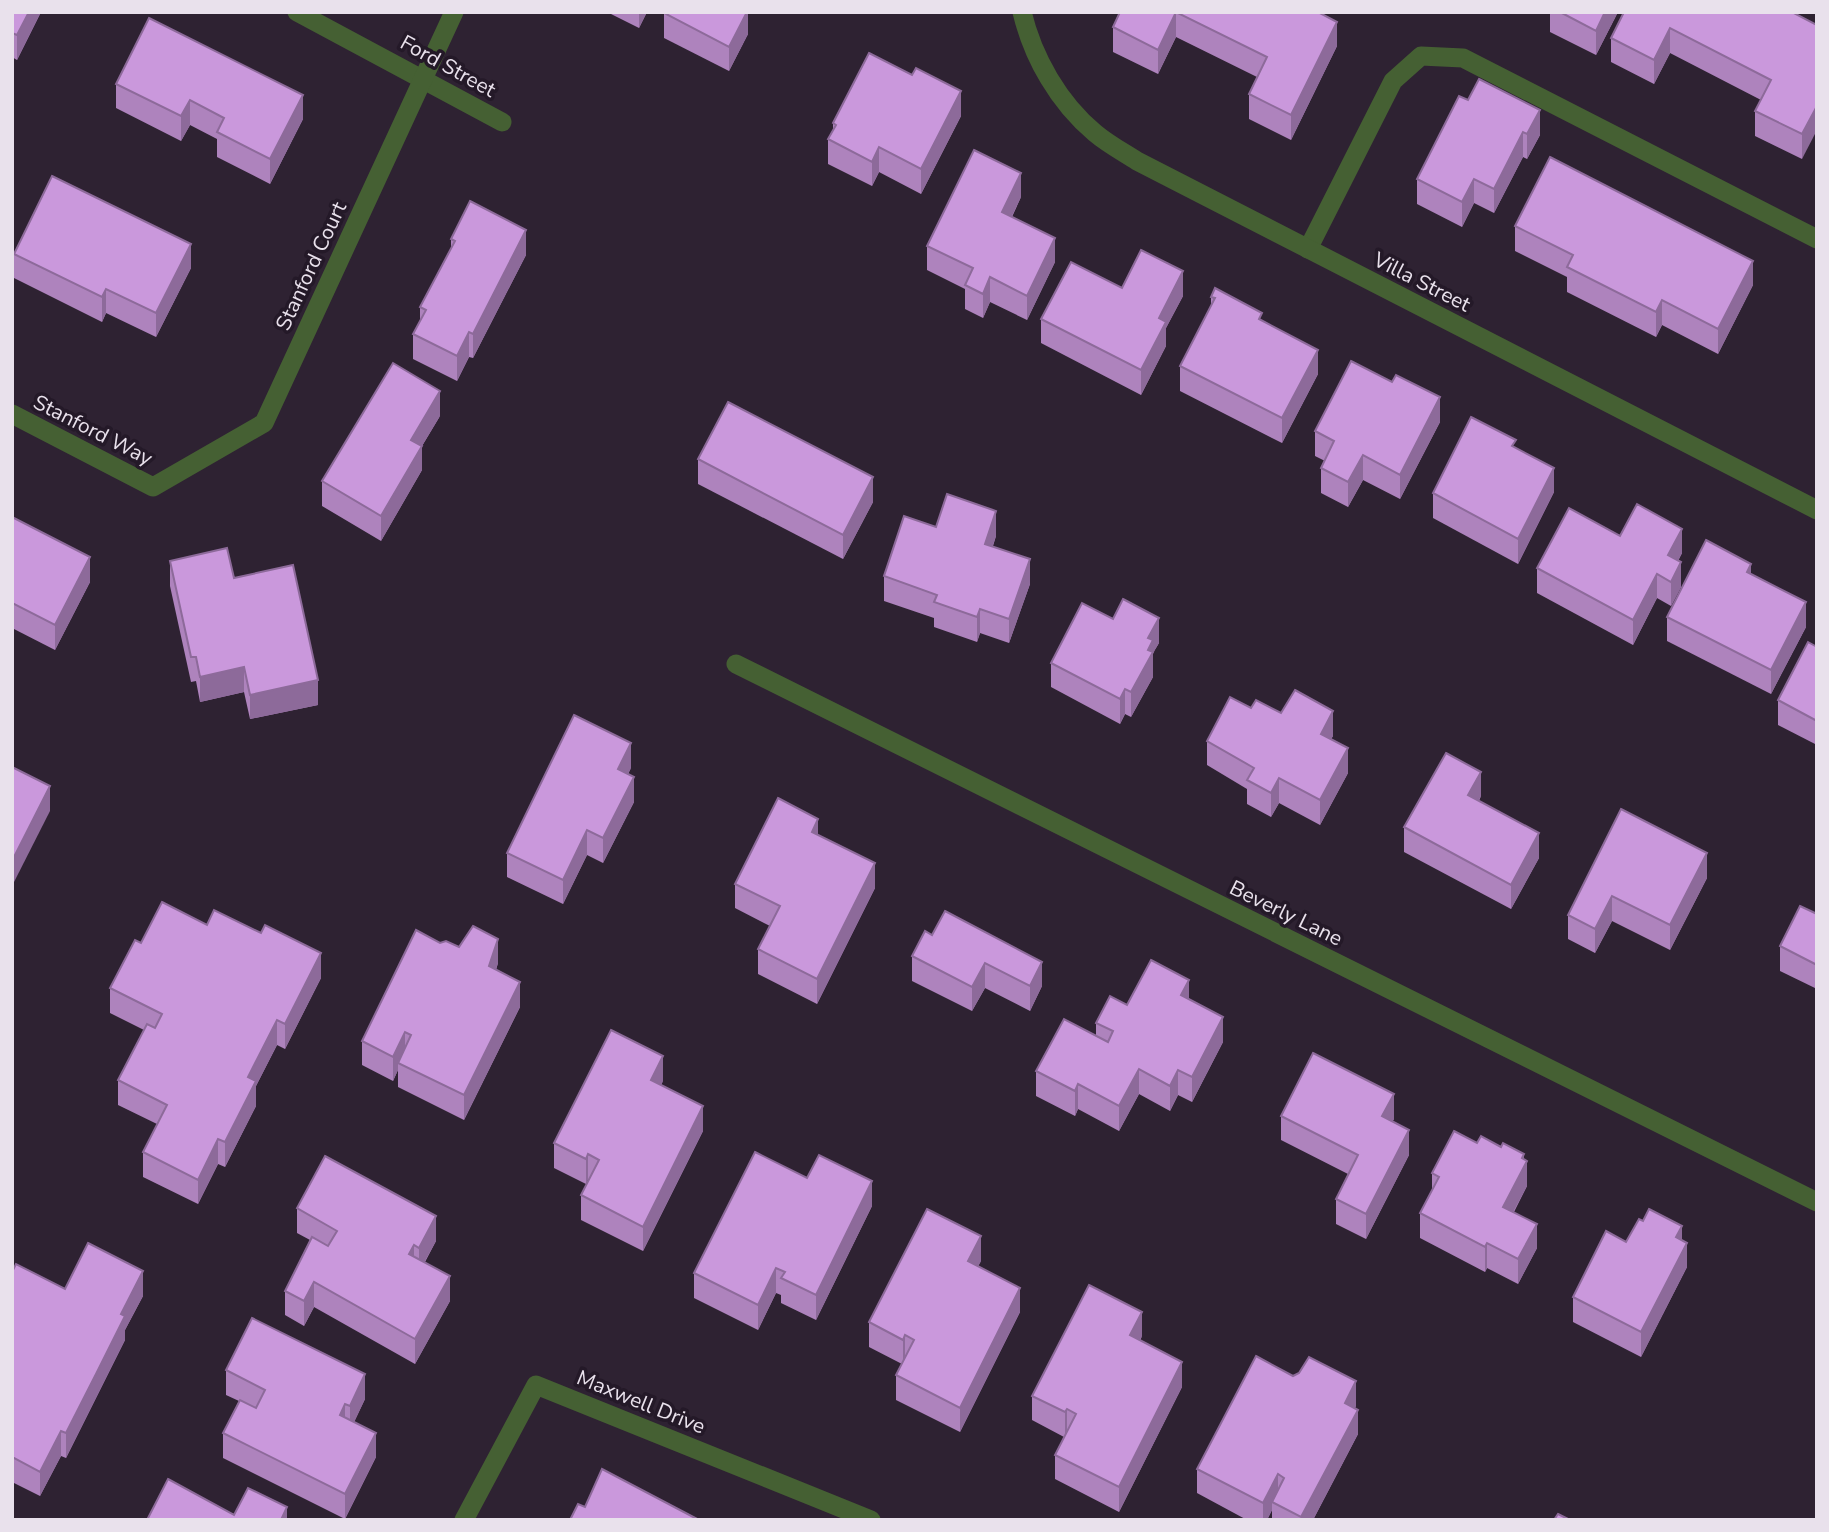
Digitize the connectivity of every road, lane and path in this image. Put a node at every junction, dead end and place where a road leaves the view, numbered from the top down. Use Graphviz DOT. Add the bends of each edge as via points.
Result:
graph roads {
  1 [pos="297,12"];
  2 [pos="454,12"];
  3 [pos="1022,12"];
  4 [pos="424,78"];
  5 [pos="502,122"];
  6 [pos="1817,239"];
  7 [pos="1308,249"];
  8 [pos="12,414"];
  9 [pos="153,487"];
  10 [pos="1817,510"];
  11 [pos="736,664"];
  12 [pos="1817,1202"];
  13 [pos="464,1520"];
  14 [pos="870,1520"];
  1 -- 4 [label="street, Ford Street"];
  2 -- 4 [label="street, Stanford Court"];
  3 -- 7 [label="street, Villa Street" via="1037,57 1062,98 1096,134 1137,161"];
  4 -- 5 [label="street, Ford Street"];
  4 -- 9 [label="street, Stanford Court" via="264,423"];
  6 -- 7 [label="street" via="1463,58 1422,56 1393,80"];
  7 -- 10 [label="street, Villa Street"];
  8 -- 9 [label="street, Stanford Way"];
  11 -- 12 [label="street, Beverly Lane"];
  13 -- 14 [label="street, Maxwell Drive" via="536,1385"];
}
